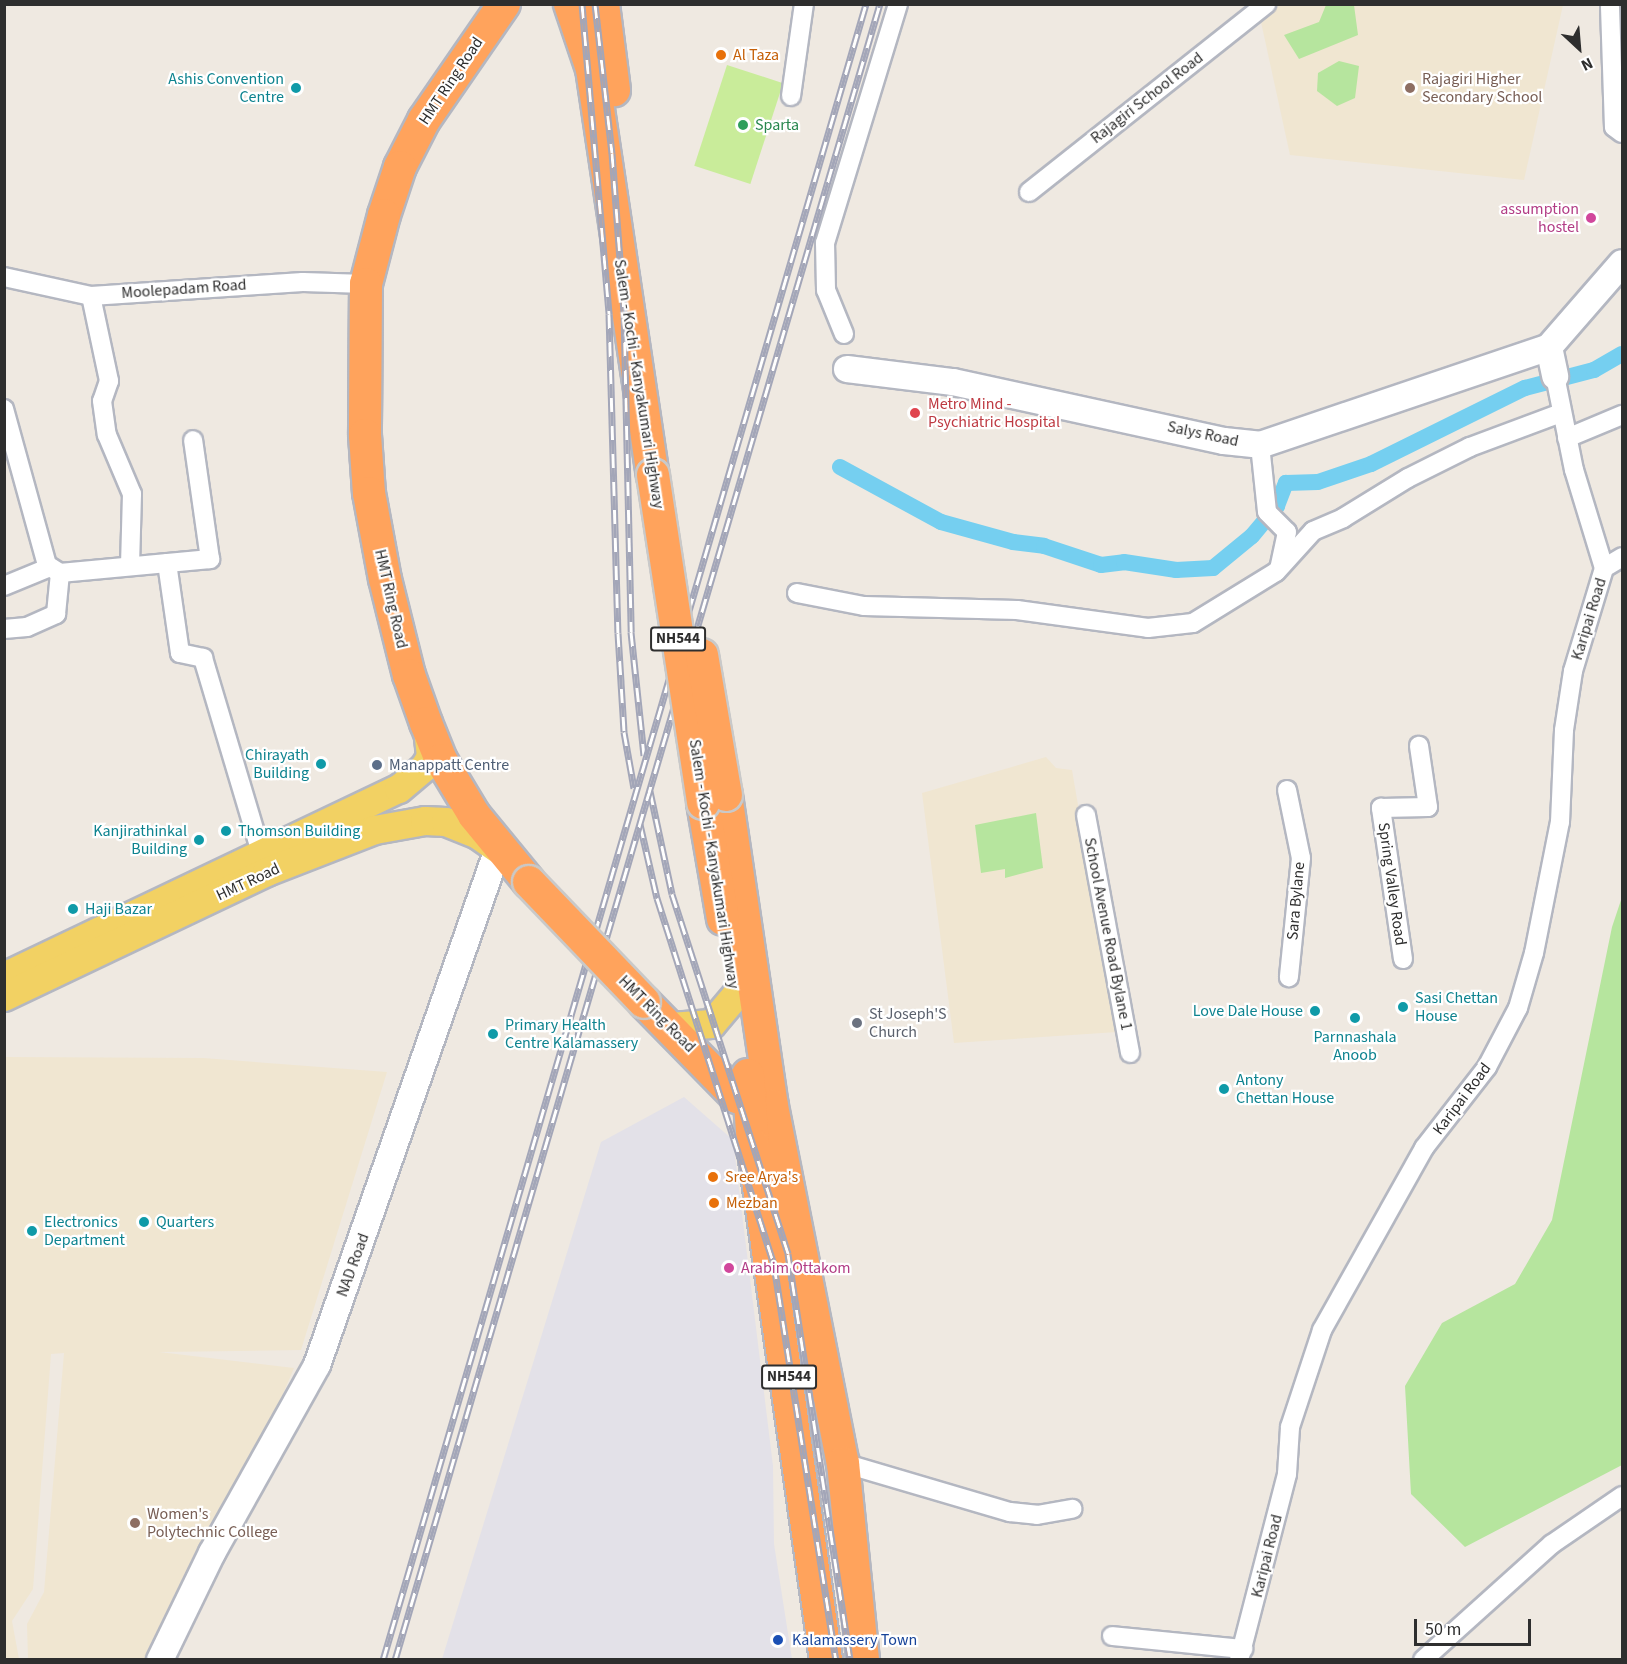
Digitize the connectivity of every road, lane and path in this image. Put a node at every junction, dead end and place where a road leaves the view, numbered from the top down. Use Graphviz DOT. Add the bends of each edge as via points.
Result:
graph roads {
  1 [pos="504,4"];
  2 [pos="570,4"];
  3 [pos="603,4"];
  4 [pos="804,4"];
  5 [pos="898,4"];
  6 [pos="1266,4"];
  7 [pos="1610,7"];
  8 [pos="791,96"];
  9 [pos="1623,133"];
  10 [pos="1029,192"];
  11 [pos="1623,263"];
  12 [pos="4,277"];
  13 [pos="366,284"];
  14 [pos="91,296"];
  15 [pos="844,334"];
  16 [pos="1549,347"];
  17 [pos="847,369"];
  18 [pos="1556,381"];
  19 [pos="649,389"];
  20 [pos="4,409"];
  21 [pos="1561,413"];
  22 [pos="1623,415"];
  23 [pos="1567,438"];
  24 [pos="193,440"];
  25 [pos="1260,445"];
  26 [pos="1623,557"];
  27 [pos="167,563"];
  28 [pos="130,566"];
  29 [pos="1280,568"];
  30 [pos="1604,568"];
  31 [pos="55,570"];
  32 [pos="4,586"];
  33 [pos="797,593"];
  34 [pos="4,629"];
  35 [pos="426,723"];
  36 [pos="1419,746"];
  37 [pos="1287,790"];
  38 [pos="715,799"];
  39 [pos="1086,815"];
  40 [pos="498,849"];
  41 [pos="261,853"];
  42 [pos="1403,959"];
  43 [pos="4,977"];
  44 [pos="1289,977"];
  45 [pos="735,995"];
  46 [pos="4,997"];
  47 [pos="670,1027"];
  48 [pos="754,1051"];
  49 [pos="1130,1053"];
  50 [pos="751,1095"];
  51 [pos="843,1463"];
  52 [pos="1623,1496"];
  53 [pos="1072,1509"];
  54 [pos="1112,1636"];
  55 [pos="1241,1654"];
  56 [pos="160,1659"];
  57 [pos="826,1659"];
  58 [pos="863,1659"];
  59 [pos="1423,1659"];
  1 -- 13 [label="highway, HMT Ring Road" via="444,86 400,167"];
  2 -- 19 [label="highway, Salem - Kochi - Kanyakumari Highway / NH544" via="592,69"];
  3 -- 19 [label="highway, Salem - Kochi - Kanyakumari Highway / NH544"];
  4 -- 8 [label="street"];
  5 -- 15 [label="street" via="825,243 826,290"];
  6 -- 10 [label="street, Rajagiri School Road"];
  7 -- 9 [label="street" via="1614,127"];
  11 -- 16 [label="street"];
  12 -- 14 [label="street, Moolepadam Road"];
  13 -- 14 [label="street, Moolepadam Road" via="303,282"];
  13 -- 35 [label="highway, HMT Ring Road" via="365,435 369,493 396,627"];
  14 -- 28 [label="street" via="110,381 102,400 107,435 132,494"];
  16 -- 18 [label="street"];
  16 -- 25 [label="street, Salys Road"];
  17 -- 25 [label="street, Salys Road" via="953,382 1224,441"];
  18 -- 21 [label="street, Karipai Road"];
  19 -- 38 [label="highway, Salem - Kochi - Kanyakumari Highway / NH544, bridge"];
  20 -- 31 [label="street" via="32,500 29,512"];
  21 -- 23 [label="street, Karipai Road"];
  21 -- 29 [label="street" via="1470,447 1408,478 1343,518 1312,531"];
  22 -- 23 [label="street"];
  23 -- 30 [label="street, Karipai Road"];
  24 -- 27 [label="street" via="210,559"];
  25 -- 29 [label="street" via="1267,512 1287,532"];
  26 -- 30 [label="street"];
  27 -- 28 [label="street"];
  27 -- 41 [label="street" via="180,653 203,658"];
  28 -- 31 [label="street"];
  29 -- 33 [label="street" via="1231,603 1193,623 1148,628 1017,610 864,606"];
  30 -- 55 [label="street, Karipai Road" via="1574,671 1564,730 1560,822 1534,952 1518,1008 1487,1067 1424,1148 1322,1330 1290,1427 1287,1474"];
  31 -- 32 [label="street"];
  31 -- 34 [label="street" via="56,614 27,627"];
  35 -- 40 [label="highway, HMT Ring Road" via="451,779"];
  35 -- 41 [label="main road, HMT Road" via="430,757 425,767 399,789"];
  36 -- 42 [label="street, Spring Valley Road" via="1428,807 1381,808"];
  37 -- 44 [label="street, Sara Bylane" via="1301,858"];
  38 -- 45 [label="highway, Salem - Kochi - Kanyakumari Highway / NH544"];
  38 -- 48 [label="highway, Salem - Kochi - Kanyakumari Highway / NH544"];
  39 -- 49 [label="street, School Avenue Road Bylane 1"];
  40 -- 46 [label="main road, HMT Road" via="478,835 446,822 425,821 375,830 267,872"];
  40 -- 47 [label="highway, HMT Ring Road, bridge"];
  40 -- 56 [label="street, NAD Road" via="317,1365 212,1553"];
  41 -- 43 [label="main road, HMT Road"];
  45 -- 47 [label="main road" via="711,1024"];
  45 -- 48 [label="highway, Salem - Kochi - Kanyakumari Highway / NH544"];
  47 -- 50 [label="highway, HMT Ring Road" via="737,1097"];
  48 -- 50 [label="highway, Salem - Kochi - Kanyakumari Highway / NH544"];
  48 -- 51 [label="highway, Salem - Kochi - Kanyakumari Highway / NH544"];
  50 -- 57 [label="highway, Salem - Kochi - Kanyakumari Highway / NH544" via="753,1145"];
  51 -- 53 [label="street" via="1010,1512 1037,1515"];
  51 -- 58 [label="highway, Salem - Kochi - Kanyakumari Highway / NH544"];
  52 -- 59 [label="street" via="1552,1544"];
  54 -- 55 [label="street"];
}
